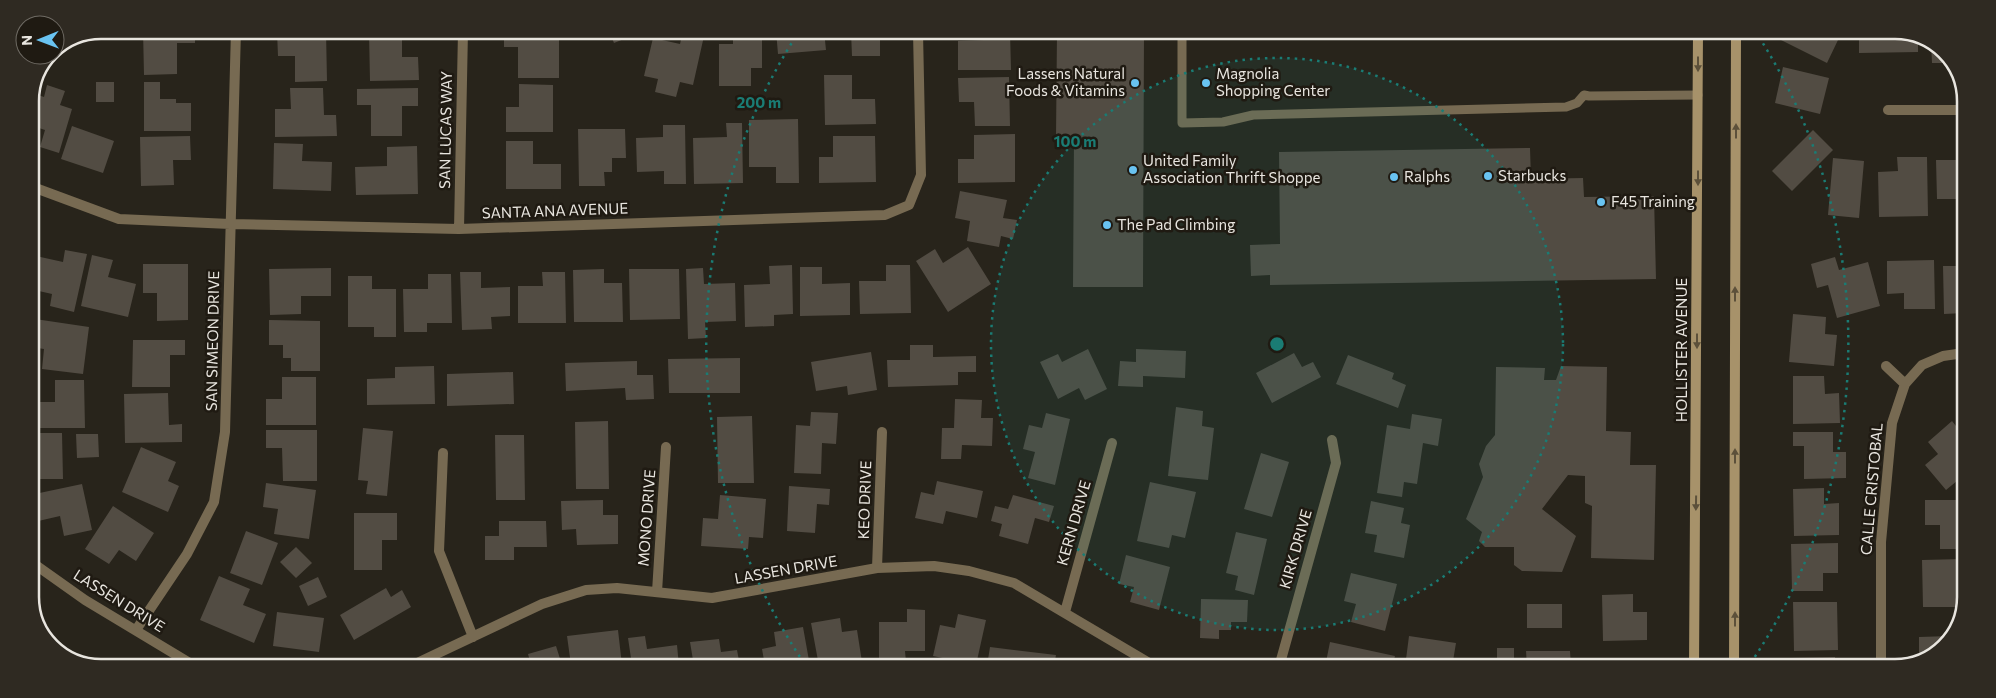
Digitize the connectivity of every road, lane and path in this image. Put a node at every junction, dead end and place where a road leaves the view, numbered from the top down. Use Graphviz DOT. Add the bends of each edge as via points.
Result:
graph roads {
  1 [pos="236,39"];
  2 [pos="463,39"];
  3 [pos="918,39"];
  4 [pos="1182,39"];
  5 [pos="1698,39"];
  6 [pos="1736,39"];
  7 [pos="1698,95"];
  8 [pos="1888,110"];
  9 [pos="1957,110"];
  10 [pos="39,189"];
  11 [pos="230,224"];
  12 [pos="459,229"];
  13 [pos="1957,354"];
  14 [pos="1886,366"];
  15 [pos="1906,384"];
  16 [pos="882,432"];
  17 [pos="1332,440"];
  18 [pos="1112,443"];
  19 [pos="666,447"];
  20 [pos="444,453"];
  21 [pos="39,567"];
  22 [pos="877,568"];
  23 [pos="657,592"];
  24 [pos="1065,612"];
  25 [pos="136,630"];
  26 [pos="473,637"];
  27 [pos="185,659"];
  28 [pos="426,659"];
  29 [pos="1144,659"];
  30 [pos="1281,659"];
  31 [pos="1694,659"];
  32 [pos="1734,659"];
  33 [pos="1881,659"];
  1 -- 11 [label="street, SAN SIMEON DRIVE"];
  2 -- 12 [label="street, SAN LUCAS WAY"];
  3 -- 12 [label="street, SANTA ANA AVENUE" via="921,175 909,205 885,215"];
  4 -- 7 [label="lane" via="1182,122 1223,122 1252,115 1566,107 1577,103 1584,95"];
  5 -- 7 [label="main road, HOLLISTER AVENUE, one-way"];
  32 -- 6 [label="main road, one-way"];
  7 -- 31 [label="main road, HOLLISTER AVENUE, one-way"];
  8 -- 9 [label="street"];
  10 -- 11 [label="street, SANTA ANA AVENUE" via="119,219"];
  11 -- 12 [label="street, SANTA ANA AVENUE"];
  11 -- 25 [label="street, SAN SIMEON DRIVE" via="226,432 214,502 187,554"];
  13 -- 15 [label="street, CALLE CRISTOBAL" via="1922,365"];
  14 -- 15 [label="street"];
  15 -- 33 [label="street, CALLE CRISTOBAL" via="1892,422 1881,542"];
  16 -- 22 [label="street, KEO DRIVE"];
  17 -- 30 [label="street, KIRK DRIVE" via="1336,463"];
  18 -- 24 [label="street, KERN DRIVE"];
  19 -- 23 [label="street, MONO DRIVE"];
  20 -- 26 [label="street" via="439,551"];
  21 -- 25 [label="street, LASSEN DRIVE"];
  22 -- 23 [label="street, LASSEN DRIVE" via="712,598"];
  22 -- 24 [label="street, LASSEN DRIVE" via="934,566 969,571 1014,583"];
  23 -- 26 [label="street, LASSEN DRIVE" via="617,588 586,590 542,604"];
  24 -- 29 [label="street, LASSEN DRIVE"];
  25 -- 27 [label="street, LASSEN DRIVE"];
  26 -- 28 [label="street, LASSEN DRIVE"];
}
